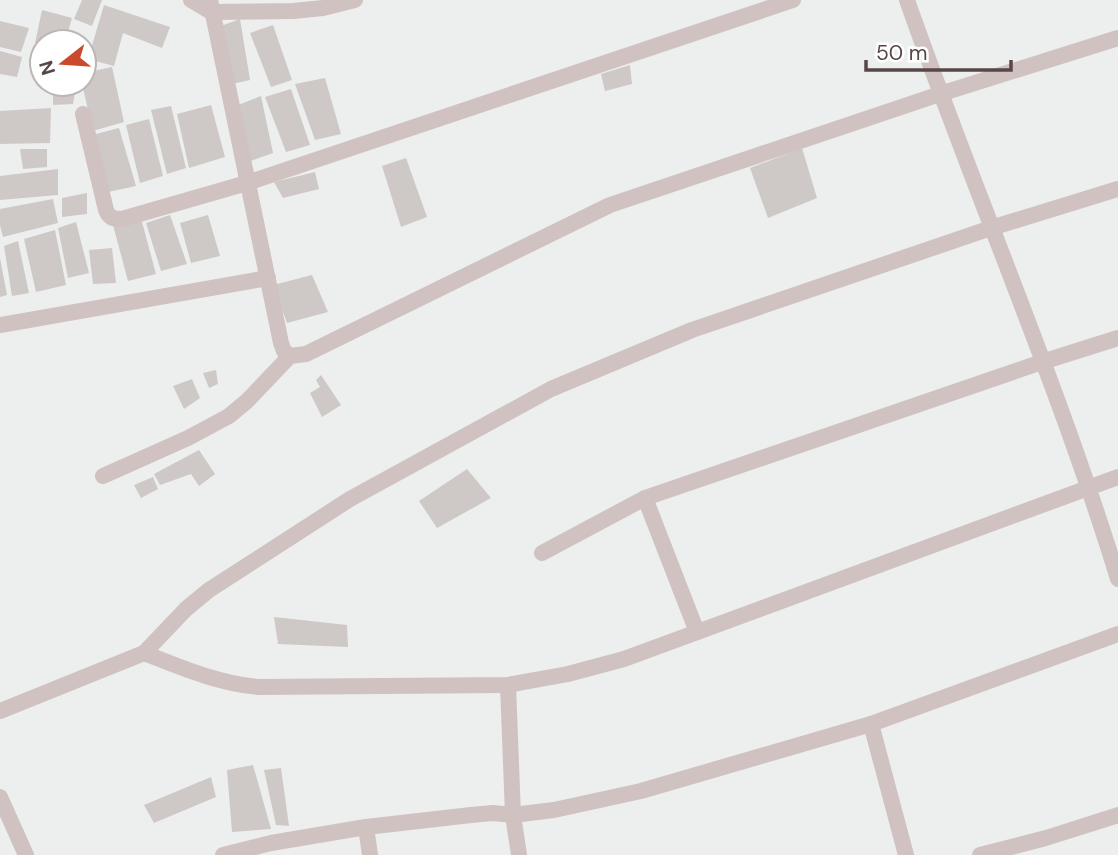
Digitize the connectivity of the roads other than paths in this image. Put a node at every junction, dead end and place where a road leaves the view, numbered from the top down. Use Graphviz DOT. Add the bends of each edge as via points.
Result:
graph roads {
  1 [pos="191,0"];
  2 [pos="355,0"];
  3 [pos="793,0"];
  4 [pos="907,0"];
  5 [pos="210,6"];
  6 [pos="1118,38"];
  7 [pos="940,94"];
  8 [pos="83,114"];
  9 [pos="247,183"];
  10 [pos="1118,189"];
  11 [pos="991,228"];
  12 [pos="268,278"];
  13 [pos="0,324"];
  14 [pos="1118,338"];
  15 [pos="290,356"];
  16 [pos="1042,362"];
  17 [pos="103,476"];
  18 [pos="1118,477"];
  19 [pos="1090,486"];
  20 [pos="645,498"];
  21 [pos="542,554"];
  22 [pos="1118,579"];
  23 [pos="697,632"];
  24 [pos="1118,634"];
  25 [pos="144,653"];
  26 [pos="508,685"];
  27 [pos="0,711"];
  28 [pos="871,724"];
  29 [pos="0,797"];
  30 [pos="513,815"];
  31 [pos="1118,815"];
  32 [pos="366,827"];
  33 [pos="26,855"];
  34 [pos="223,855"];
  35 [pos="370,855"];
  36 [pos="519,855"];
  37 [pos="906,855"];
  38 [pos="980,855"];
  1 -- 5 [label="street"];
  2 -- 5 [label="street" via="293,11"];
  3 -- 9 [label="street"];
  4 -- 7 [label="street"];
  5 -- 9 [label="street"];
  6 -- 7 [label="street"];
  7 -- 11 [label="street"];
  7 -- 15 [label="street" via="610,205 306,354"];
  8 -- 9 [label="street" via="106,210 114,219"];
  9 -- 12 [label="street"];
  10 -- 11 [label="street"];
  11 -- 16 [label="street"];
  11 -- 25 [label="street" via="692,330 551,388 350,499 209,590"];
  12 -- 13 [label="street"];
  12 -- 15 [label="street" via="281,343"];
  14 -- 16 [label="street"];
  15 -- 17 [label="street" via="229,416"];
  16 -- 19 [label="street"];
  16 -- 20 [label="street"];
  18 -- 19 [label="street"];
  19 -- 22 [label="street"];
  19 -- 23 [label="street"];
  20 -- 21 [label="street"];
  20 -- 23 [label="street"];
  23 -- 26 [label="street" via="624,659"];
  24 -- 28 [label="street"];
  25 -- 26 [label="street" via="233,685"];
  25 -- 27 [label="street"];
  26 -- 30 [label="street"];
  28 -- 30 [label="street" via="642,791"];
  28 -- 37 [label="street"];
  29 -- 33 [label="street"];
  30 -- 32 [label="street" via="493,813"];
  30 -- 36 [label="street"];
  31 -- 38 [label="street"];
  32 -- 34 [label="street"];
  32 -- 35 [label="street"];
}
